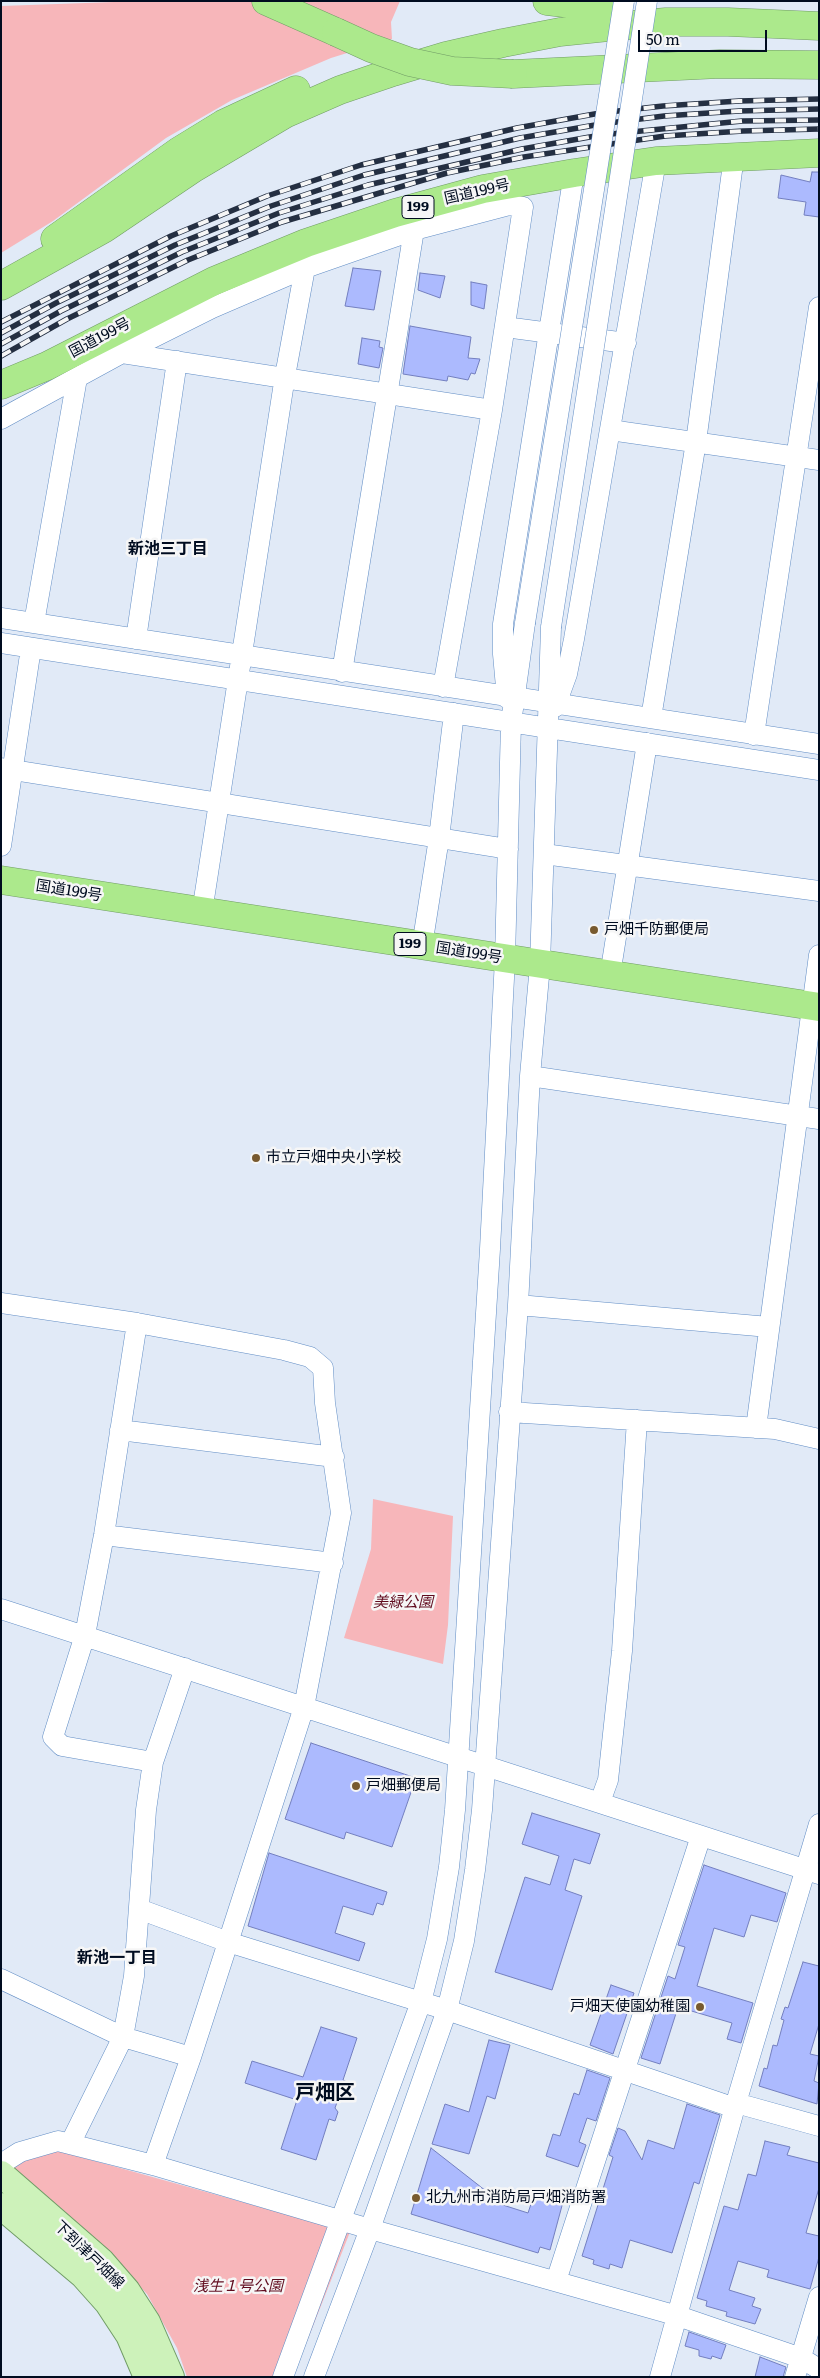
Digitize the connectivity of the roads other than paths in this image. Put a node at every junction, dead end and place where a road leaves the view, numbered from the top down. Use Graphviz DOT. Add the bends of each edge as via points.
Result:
graph roads {
  1 [pos="266,1"];
  2 [pos="547,1"];
  3 [pos="604,1"];
  4 [pos="624,1"];
  5 [pos="647,1"];
  6 [pos="819,12"];
  7 [pos="819,26"];
  8 [pos="819,65"];
  9 [pos="819,154"];
  10 [pos="734,156"];
  11 [pos="656,161"];
  12 [pos="574,173"];
  13 [pos="414,230"];
  14 [pos="305,268"];
  15 [pos="1,269"];
  16 [pos="1,286"];
  17 [pos="819,307"];
  18 [pos="505,327"];
  19 [pos="548,333"];
  20 [pos="626,343"];
  21 [pos="122,353"];
  22 [pos="177,361"];
  23 [pos="285,376"];
  24 [pos="77,378"];
  25 [pos="4,390"];
  26 [pos="388,394"];
  27 [pos="492,410"];
  28 [pos="1,419"];
  29 [pos="610,430"];
  30 [pos="696,442"];
  31 [pos="796,456"];
  32 [pos="819,460"];
  33 [pos="1,618"];
  34 [pos="34,623"];
  35 [pos="136,639"];
  36 [pos="1,643"];
  37 [pos="31,648"];
  38 [pos="240,655"];
  39 [pos="342,672"];
  40 [pos="237,680"];
  41 [pos="443,687"];
  42 [pos="511,696"];
  43 [pos="553,702"];
  44 [pos="454,713"];
  45 [pos="651,718"];
  46 [pos="511,722"];
  47 [pos="547,729"];
  48 [pos="754,735"];
  49 [pos="647,743"];
  50 [pos="819,744"];
  51 [pos="8,769"];
  52 [pos="819,770"];
  53 [pos="218,801"];
  54 [pos="440,838"];
  55 [pos="1,846"];
  56 [pos="508,850"];
  57 [pos="544,854"];
  58 [pos="628,866"];
  59 [pos="1,880"];
  60 [pos="819,891"];
  61 [pos="202,912"];
  62 [pos="422,946"];
  63 [pos="819,955"];
  64 [pos="505,959"];
  65 [pos="540,965"];
  66 [pos="610,976"];
  67 [pos="815,1007"];
  68 [pos="530,1076"];
  69 [pos="797,1115"];
  70 [pos="819,1119"];
  71 [pos="1,1303"];
  72 [pos="518,1305"];
  73 [pos="138,1323"];
  74 [pos="769,1327"];
  75 [pos="509,1412"];
  76 [pos="637,1420"];
  77 [pos="756,1428"];
  78 [pos="120,1430"];
  79 [pos="819,1439"];
  80 [pos="334,1457"];
  81 [pos="104,1535"];
  82 [pos="333,1564"];
  83 [pos="1,1608"];
  84 [pos="85,1635"];
  85 [pos="185,1668"];
  86 [pos="304,1707"];
  87 [pos="458,1756"];
  88 [pos="153,1762"];
  89 [pos="484,1765"];
  90 [pos="600,1802"];
  91 [pos="819,1824"];
  92 [pos="701,1836"];
  93 [pos="812,1872"];
  94 [pos="139,1909"];
  95 [pos="228,1942"];
  96 [pos="1,1979"];
  97 [pos="421,2002"];
  98 [pos="447,2010"];
  99 [pos="122,2037"];
  100 [pos="191,2056"];
  101 [pos="625,2070"];
  102 [pos="736,2106"];
  103 [pos="819,2126"];
  104 [pos="70,2144"];
  105 [pos="1,2164"];
  106 [pos="153,2165"];
  107 [pos="1,2174"];
  108 [pos="1,2206"];
  109 [pos="341,2220"];
  110 [pos="370,2229"];
  111 [pos="556,2281"];
  112 [pos="819,2297"];
  113 [pos="678,2316"];
  114 [pos="798,2367"];
  115 [pos="819,2369"];
  116 [pos="147,2377"];
  117 [pos="171,2377"];
  118 [pos="282,2377"];
  119 [pos="314,2377"];
  120 [pos="660,2377"];
  1 -- 8 [label="highway, bridge" via="370,48 410,62 452,71 513,74 720,64"];
  2 -- 3 [label="highway" via="581,5"];
  4 -- 42 [label="street, bridge"];
  5 -- 43 [label="street, bridge" via="551,627"];
  6 -- 15 [label="highway" via="716,8 594,15 482,33 365,64 275,99 223,124 179,150 58,237"];
  7 -- 16 [label="highway" via="666,22 560,32 446,56 393,72 285,114 194,168 105,228"];
  9 -- 10 [label="highway, 国道199号 / 199"];
  10 -- 11 [label="highway, 国道199号 / 199"];
  10 -- 30 [label="street"];
  11 -- 12 [label="highway, 国道199号 / 199"];
  11 -- 20 [label="street"];
  12 -- 19 [label="street"];
  12 -- 25 [label="highway, 国道199号 / 199" via="474,192 396,213 306,243 214,280"];
  13 -- 14 [label="street"];
  13 -- 18 [label="street" via="509,205 523,207"];
  13 -- 26 [label="street"];
  14 -- 21 [label="street" via="212,308"];
  14 -- 23 [label="street"];
  17 -- 31 [label="street"];
  18 -- 19 [label="street"];
  18 -- 27 [label="street"];
  19 -- 20 [label="street"];
  19 -- 42 [label="street" via="503,624 503,654"];
  20 -- 29 [label="street"];
  21 -- 22 [label="street"];
  21 -- 24 [label="street"];
  22 -- 23 [label="street"];
  22 -- 35 [label="street"];
  23 -- 26 [label="street"];
  23 -- 38 [label="street"];
  24 -- 28 [label="street"];
  24 -- 34 [label="street"];
  26 -- 27 [label="street"];
  26 -- 39 [label="street"];
  27 -- 41 [label="street"];
  29 -- 30 [label="street"];
  29 -- 43 [label="street" via="569,666"];
  30 -- 31 [label="street"];
  30 -- 45 [label="street"];
  31 -- 32 [label="street"];
  31 -- 48 [label="street"];
  33 -- 34 [label="street"];
  34 -- 35 [label="street"];
  35 -- 38 [label="street"];
  36 -- 37 [label="street"];
  37 -- 40 [label="street"];
  37 -- 51 [label="street"];
  38 -- 39 [label="street"];
  38 -- 40 [label="street"];
  39 -- 41 [label="street"];
  40 -- 44 [label="street"];
  40 -- 53 [label="street"];
  41 -- 42 [label="street"];
  42 -- 43 [label="street"];
  42 -- 46 [label="street"];
  43 -- 45 [label="street"];
  43 -- 47 [label="street"];
  44 -- 46 [label="street"];
  44 -- 54 [label="street"];
  45 -- 48 [label="street"];
  46 -- 47 [label="street"];
  46 -- 56 [label="street"];
  47 -- 49 [label="street"];
  47 -- 57 [label="street"];
  48 -- 50 [label="street"];
  49 -- 52 [label="street"];
  49 -- 58 [label="street"];
  51 -- 53 [label="street"];
  51 -- 55 [label="street"];
  53 -- 54 [label="street"];
  53 -- 61 [label="street"];
  54 -- 56 [label="street"];
  54 -- 62 [label="street"];
  56 -- 64 [label="street"];
  57 -- 58 [label="street"];
  57 -- 65 [label="street"];
  58 -- 60 [label="street"];
  58 -- 66 [label="street"];
  59 -- 61 [label="highway, 国道199号 / 199"];
  61 -- 62 [label="highway, 国道199号 / 199"];
  62 -- 64 [label="highway, 国道199号 / 199"];
  63 -- 67 [label="street"];
  64 -- 65 [label="highway, 国道199号 / 199"];
  64 -- 87 [label="street"];
  65 -- 66 [label="highway, 国道199号 / 199"];
  65 -- 68 [label="street"];
  66 -- 67 [label="highway, 国道199号 / 199"];
  67 -- 69 [label="street"];
  68 -- 69 [label="street"];
  68 -- 72 [label="street"];
  69 -- 70 [label="street"];
  69 -- 74 [label="street"];
  71 -- 73 [label="street"];
  72 -- 74 [label="street"];
  72 -- 75 [label="street"];
  73 -- 78 [label="street"];
  73 -- 80 [label="street" via="310,1357 323,1368"];
  74 -- 77 [label="street"];
  75 -- 76 [label="street"];
  75 -- 89 [label="street"];
  76 -- 77 [label="street"];
  76 -- 90 [label="street" via="622,1651 608,1780"];
  77 -- 79 [label="street"];
  78 -- 80 [label="street"];
  78 -- 81 [label="street"];
  80 -- 82 [label="street" via="341,1513"];
  81 -- 82 [label="street"];
  81 -- 84 [label="street"];
  82 -- 86 [label="street"];
  83 -- 84 [label="street"];
  84 -- 85 [label="street"];
  84 -- 88 [label="street" via="53,1737 62,1746"];
  85 -- 86 [label="street"];
  85 -- 88 [label="street"];
  86 -- 87 [label="street"];
  86 -- 95 [label="street"];
  87 -- 89 [label="street"];
  87 -- 97 [label="street" via="450,1867"];
  88 -- 94 [label="street"];
  89 -- 90 [label="street"];
  89 -- 98 [label="street" via="475,1870 464,1941"];
  90 -- 92 [label="street"];
  91 -- 93 [label="street"];
  92 -- 93 [label="street"];
  92 -- 101 [label="street"];
  93 -- 102 [label="street"];
  94 -- 95 [label="street"];
  94 -- 99 [label="street" via="134,1976"];
  95 -- 97 [label="street"];
  95 -- 100 [label="street"];
  96 -- 99 [label="street"];
  97 -- 98 [label="street"];
  97 -- 109 [label="street"];
  98 -- 101 [label="street"];
  98 -- 110 [label="street"];
  99 -- 100 [label="street"];
  99 -- 104 [label="street"];
  100 -- 106 [label="street"];
  101 -- 102 [label="street"];
  101 -- 111 [label="street"];
  102 -- 103 [label="street"];
  102 -- 113 [label="street"];
  104 -- 105 [label="street" via="58,2141 20,2152"];
  104 -- 106 [label="street"];
  106 -- 109 [label="street"];
  107 -- 117 [label="main road, 下到津戸畑線" via="101,2261 127,2291 147,2322"];
  108 -- 116 [label="main road, 下到津戸畑線" via="82,2275 108,2303 129,2335"];
  109 -- 110 [label="street"];
  109 -- 118 [label="street"];
  110 -- 111 [label="street"];
  110 -- 119 [label="street"];
  111 -- 113 [label="street"];
  112 -- 114 [label="street"];
  113 -- 114 [label="street"];
  113 -- 120 [label="street"];
  114 -- 115 [label="street"];
}
